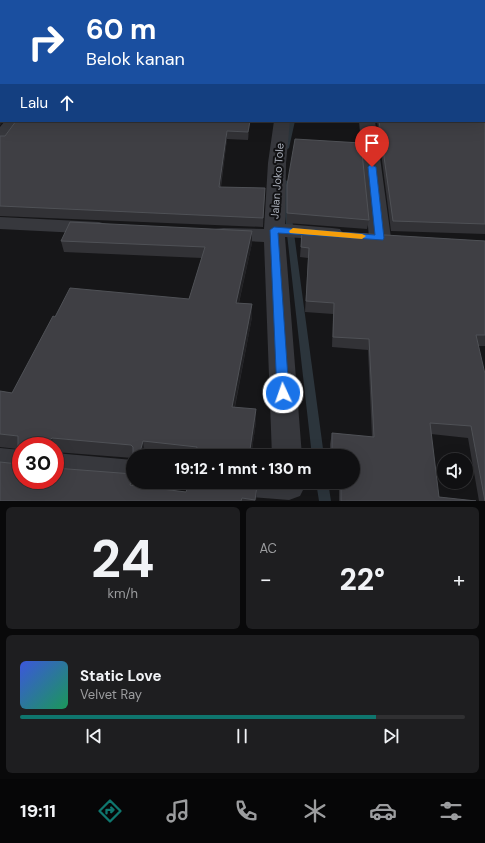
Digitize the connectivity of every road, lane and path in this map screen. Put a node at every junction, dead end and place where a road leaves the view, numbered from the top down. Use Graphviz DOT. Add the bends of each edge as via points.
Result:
graph roads {
  1 [pos="11,122"];
  2 [pos="282,122"];
  3 [pos="367,122"];
  4 [pos="1,136"];
  5 [pos="0,223"];
  6 [pos="117,229"];
  7 [pos="282,232"];
  8 [pos="203,233"];
  9 [pos="380,238"];
  10 [pos="402,239"];
  11 [pos="288,449"];
  12 [pos="0,461"];
  13 [pos="12,462"];
  14 [pos="64,467"];
  15 [pos="126,472"];
  1 -- 4 [label="street"];
  2 -- 7 [label="street, Jalan Joko Tole" via="277,163"];
  3 -- 9 [label="street"];
  5 -- 6 [label="street"];
  7 -- 8 [label="street"];
  7 -- 9 [label="street"];
  7 -- 11 [label="street, Jalan Joko Tole"];
  9 -- 10 [label="street"];
  12 -- 13 [label="street"];
  14 -- 15 [label="street"];
}
